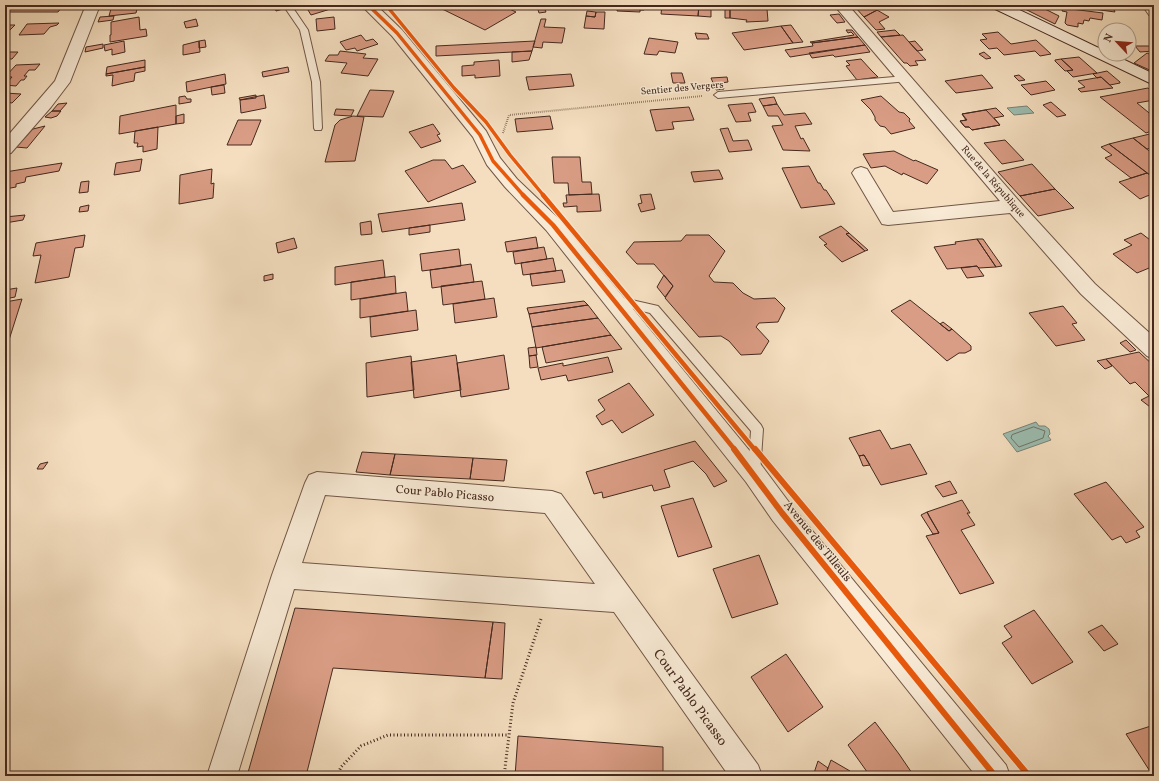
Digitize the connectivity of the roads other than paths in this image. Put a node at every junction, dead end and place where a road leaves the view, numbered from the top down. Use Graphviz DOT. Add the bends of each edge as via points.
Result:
graph roads {
  1 [pos="93,5"];
  2 [pos="287,5"];
  3 [pos="368,5"];
  4 [pos="841,5"];
  5 [pos="998,5"];
  6 [pos="1149,5"];
  7 [pos="1154,12"];
  8 [pos="906,79"];
  9 [pos="1154,80"];
  10 [pos="718,95"];
  11 [pos="318,128"];
  12 [pos="12,133"];
  13 [pos="5,149"];
  14 [pos="861,172"];
  15 [pos="1014,206"];
  16 [pos="614,300"];
  17 [pos="1154,350"];
  18 [pos="754,474"];
  19 [pos="285,575"];
  20 [pos="621,599"];
  21 [pos="222,776"];
  22 [pos="747,776"];
  23 [pos="995,776"];
  1 -- 12 [label="street" via="62,82 45,104"];
  2 -- 11 [label="lane" via="304,30 316,82"];
  3 -- 16 [label="street, Avenue des Tilleuls" via="397,33 480,136 493,161 511,183 553,224"];
  4 -- 8 [label="street, Rue de la République"];
  5 -- 9 [label="street"];
  6 -- 7 [label="street"];
  8 -- 10 [label="lane, Sentier des Vergers"];
  8 -- 15 [label="street, Rue de la République"];
  12 -- 13 [label="street"];
  14 -- 15 [label="street" via="888,219"];
  15 -- 17 [label="street, Rue de la République" via="1088,289"];
  16 -- 18 [label="street, Avenue des Tilleuls"];
  16 -- 18 [label="lane" via="654,309 757,429"];
  18 -- 23 [label="street, Avenue des Tilleuls"];
  19 -- 20 [label="street"];
  19 -- 20 [label="street, Cour Pablo Picasso" via="317,483 552,502"];
  19 -- 21 [label="street, Cour Pablo Picasso"];
  20 -- 22 [label="street, Cour Pablo Picasso"];
}
